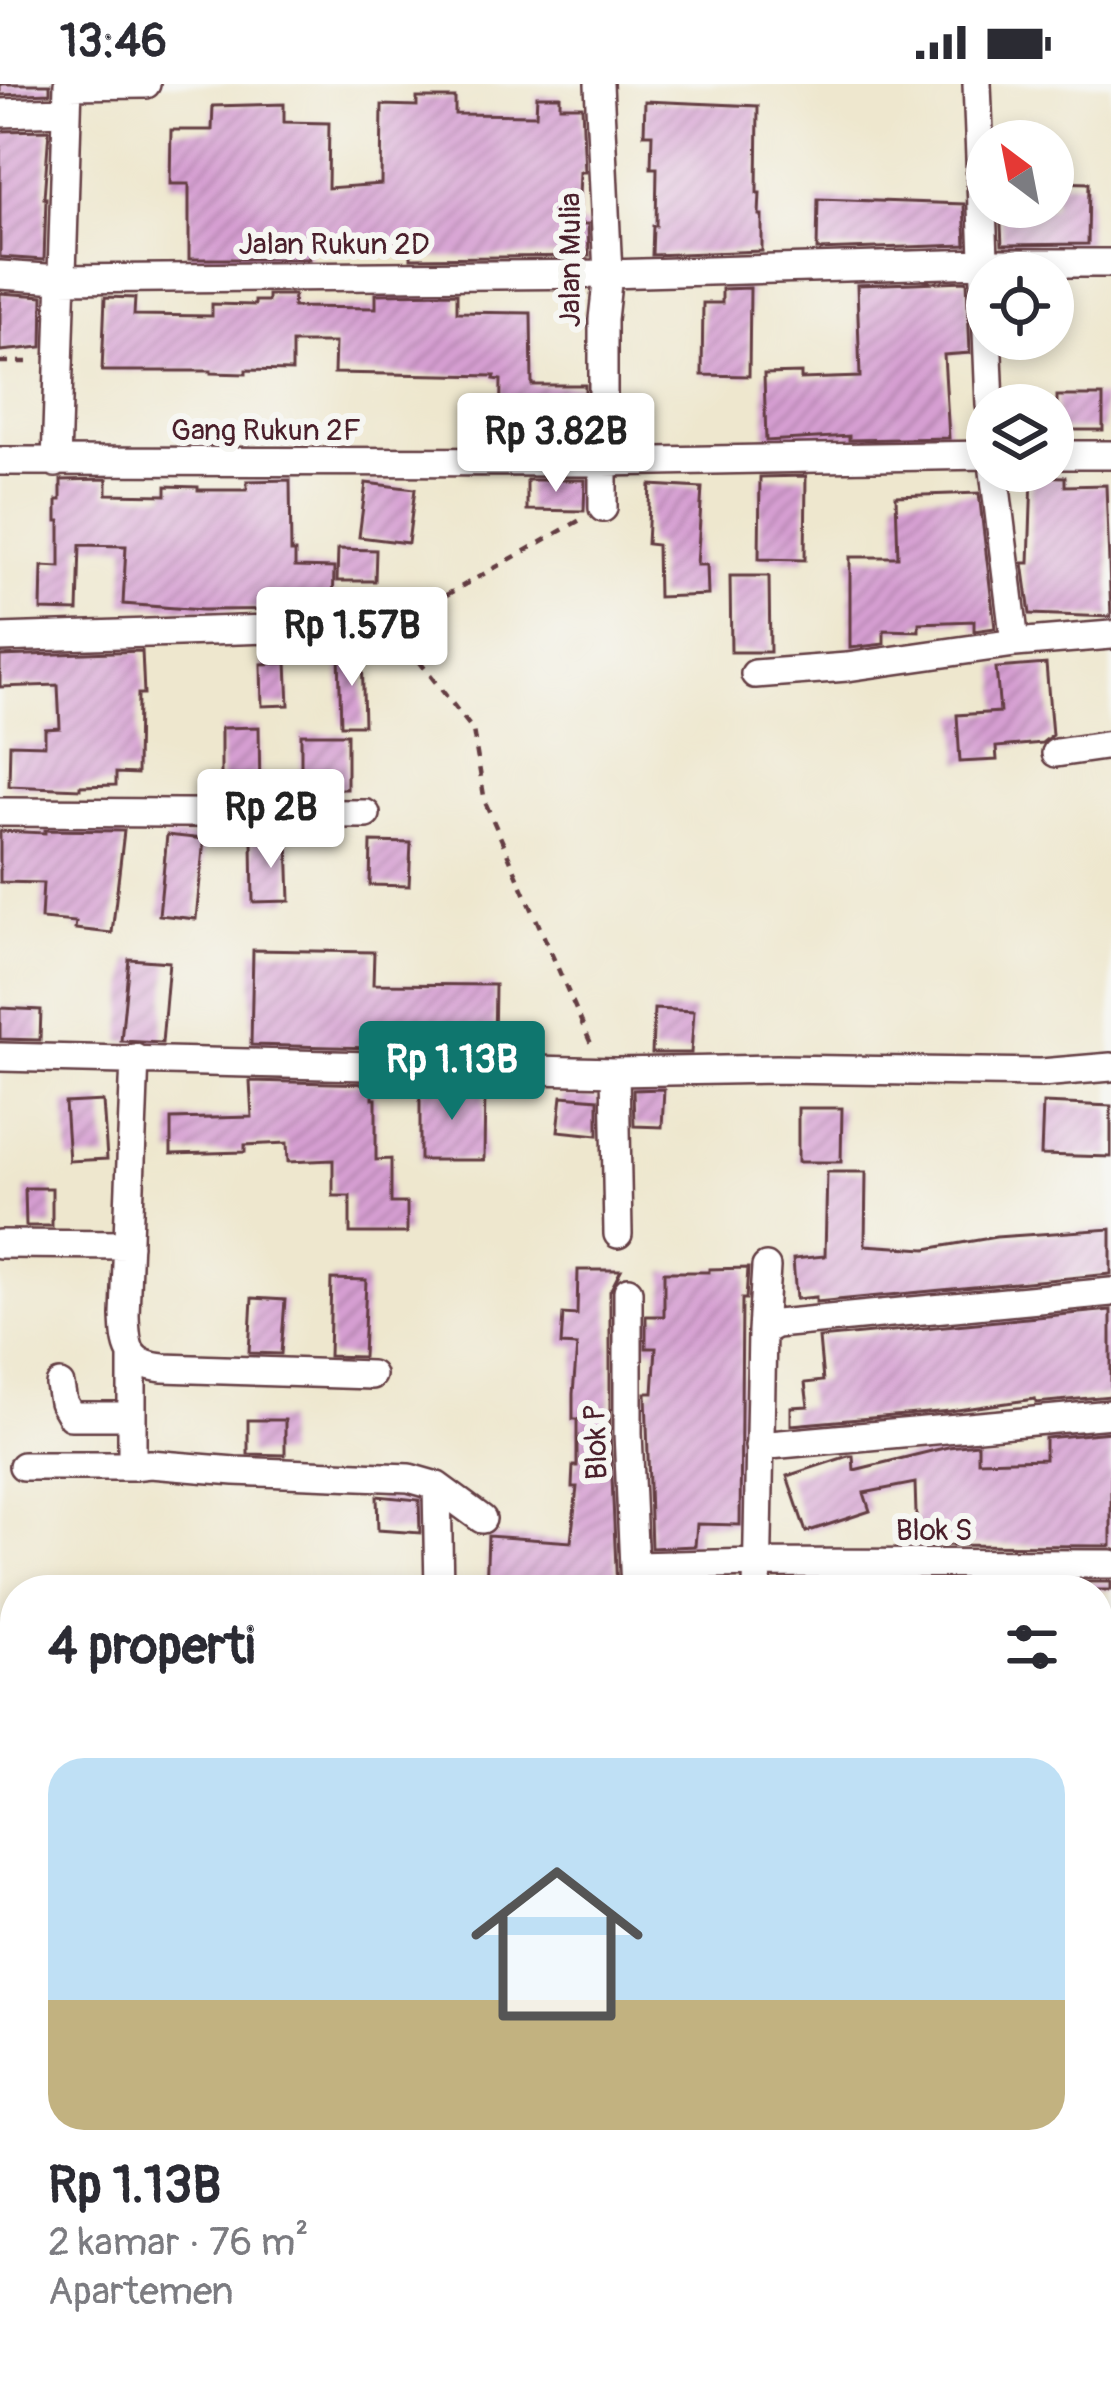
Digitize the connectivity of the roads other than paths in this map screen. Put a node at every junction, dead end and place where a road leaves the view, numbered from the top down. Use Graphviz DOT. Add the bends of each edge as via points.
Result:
graph roads {
  1 [pos="146,84"];
  2 [pos="599,84"];
  3 [pos="977,84"];
  4 [pos="67,93"];
  5 [pos="0,113"];
  6 [pos="983,252"];
  7 [pos="966,263"];
  8 [pos="1074,263"];
  9 [pos="1111,263"];
  10 [pos="608,274"];
  11 [pos="0,275"];
  12 [pos="62,279"];
  13 [pos="966,455"];
  14 [pos="1074,455"];
  15 [pos="1111,455"];
  16 [pos="0,461"];
  17 [pos="604,462"];
  18 [pos="56,463"];
  19 [pos="997,492"];
  20 [pos="603,508"];
  21 [pos="392,625"];
  22 [pos="1111,635"];
  23 [pos="0,638"];
  24 [pos="1015,643"];
  25 [pos="755,674"];
  26 [pos="1111,745"];
  27 [pos="1056,752"];
  28 [pos="0,812"];
  29 [pos="366,814"];
  30 [pos="0,1057"];
  31 [pos="135,1058"];
  32 [pos="1111,1067"];
  33 [pos="609,1071"];
  34 [pos="618,1234"];
  35 [pos="0,1244"];
  36 [pos="128,1245"];
  37 [pos="766,1267"];
  38 [pos="628,1291"];
  39 [pos="1111,1292"];
  40 [pos="762,1331"];
  41 [pos="132,1355"];
  42 [pos="371,1375"];
  43 [pos="60,1385"];
  44 [pos="1111,1414"];
  45 [pos="130,1416"];
  46 [pos="759,1446"];
  47 [pos="23,1466"];
  48 [pos="131,1466"];
  49 [pos="437,1486"];
  50 [pos="482,1519"];
  51 [pos="1111,1564"];
  52 [pos="439,1575"];
  53 [pos="634,1575"];
  54 [pos="757,1575"];
  55 [pos="786,1575"];
  1 -- 4 [label="street"];
  2 -- 10 [label="street, Jalan Mulia"];
  3 -- 6 [label="street"];
  4 -- 5 [label="street"];
  4 -- 12 [label="street"];
  7 -- 10 [label="street, Jalan Rukun 2D"];
  8 -- 9 [label="street, Jalan Rukun 2D"];
  10 -- 12 [label="street, Jalan Rukun 2D"];
  10 -- 17 [label="street, Jalan Mulia"];
  11 -- 12 [label="street, Jalan Rukun 2D"];
  12 -- 18 [label="street"];
  13 -- 17 [label="street, Gang Rukun 2F"];
  14 -- 15 [label="street"];
  16 -- 18 [label="street, Gang Rukun 2F"];
  17 -- 18 [label="street, Gang Rukun 2F"];
  17 -- 20 [label="street, Jalan Mulia"];
  19 -- 24 [label="street"];
  21 -- 23 [label="street"];
  22 -- 24 [label="street"];
  24 -- 25 [label="street"];
  26 -- 27 [label="street"];
  28 -- 29 [label="street"];
  30 -- 31 [label="street"];
  31 -- 33 [label="street"];
  31 -- 36 [label="street"];
  32 -- 33 [label="street"];
  33 -- 34 [label="street"];
  35 -- 36 [label="street"];
  36 -- 41 [label="street" via="125,1336"];
  37 -- 40 [label="street"];
  38 -- 53 [label="street, Blok P"];
  39 -- 40 [label="street"];
  40 -- 46 [label="street"];
  41 -- 42 [label="street" via="163,1368"];
  41 -- 45 [label="street"];
  43 -- 45 [label="street" via="71,1416"];
  44 -- 46 [label="street"];
  45 -- 48 [label="street"];
  46 -- 54 [label="street"];
  47 -- 48 [label="street"];
  48 -- 49 [label="street" via="409,1478"];
  49 -- 50 [label="street"];
  49 -- 52 [label="street"];
  51 -- 55 [label="street, Blok S"];
}
